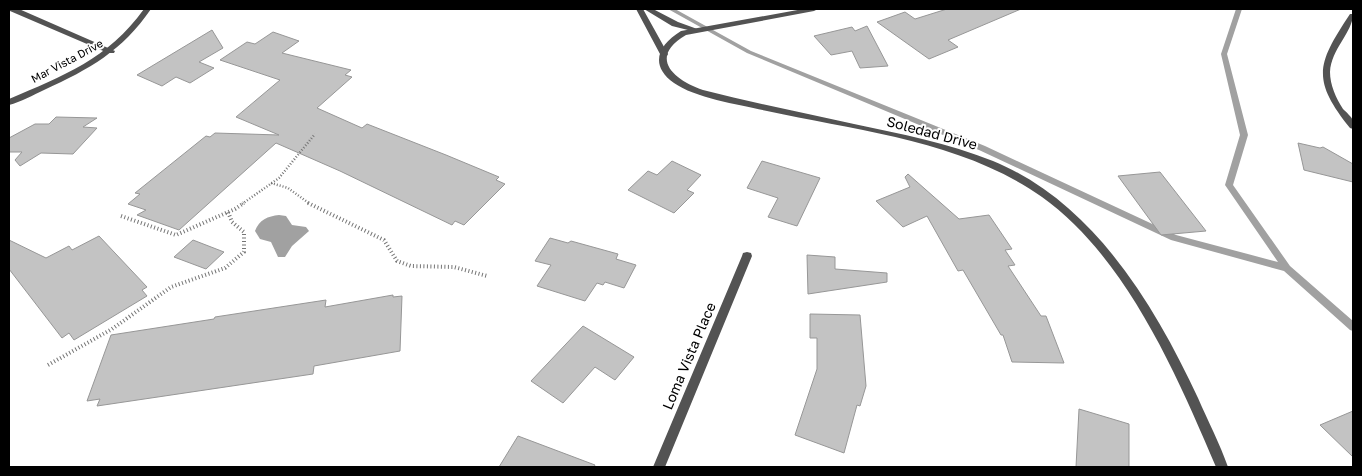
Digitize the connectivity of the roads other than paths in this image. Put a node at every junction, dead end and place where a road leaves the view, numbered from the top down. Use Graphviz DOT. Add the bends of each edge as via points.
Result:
graph roads {
  1 [pos="13,9"];
  2 [pos="147,9"];
  3 [pos="639,9"];
  4 [pos="648,9"];
  5 [pos="814,9"];
  6 [pos="1353,16"];
  7 [pos="696,30"];
  8 [pos="111,51"];
  9 [pos="664,54"];
  10 [pos="9,102"];
  11 [pos="1353,126"];
  12 [pos="747,256"];
  13 [pos="659,467"];
  14 [pos="1222,467"];
  1 -- 8 [label="street"];
  2 -- 8 [label="street, Mar Vista Drive" via="125,40"];
  3 -- 9 [label="street, Soledad Drive"];
  4 -- 7 [label="street" via="675,24"];
  5 -- 7 [label="street"];
  6 -- 11 [label="street" via="1326,66 1326,83 1330,96"];
  7 -- 9 [label="street" via="673,38"];
  8 -- 10 [label="street, Mar Vista Drive" via="55,82"];
  9 -- 14 [label="street, Soledad Drive" via="664,67 673,79 700,92 939,147 1006,171 1034,186 1094,241 1140,302 1169,349"];
  12 -- 13 [label="street, Loma Vista Place"];
}
